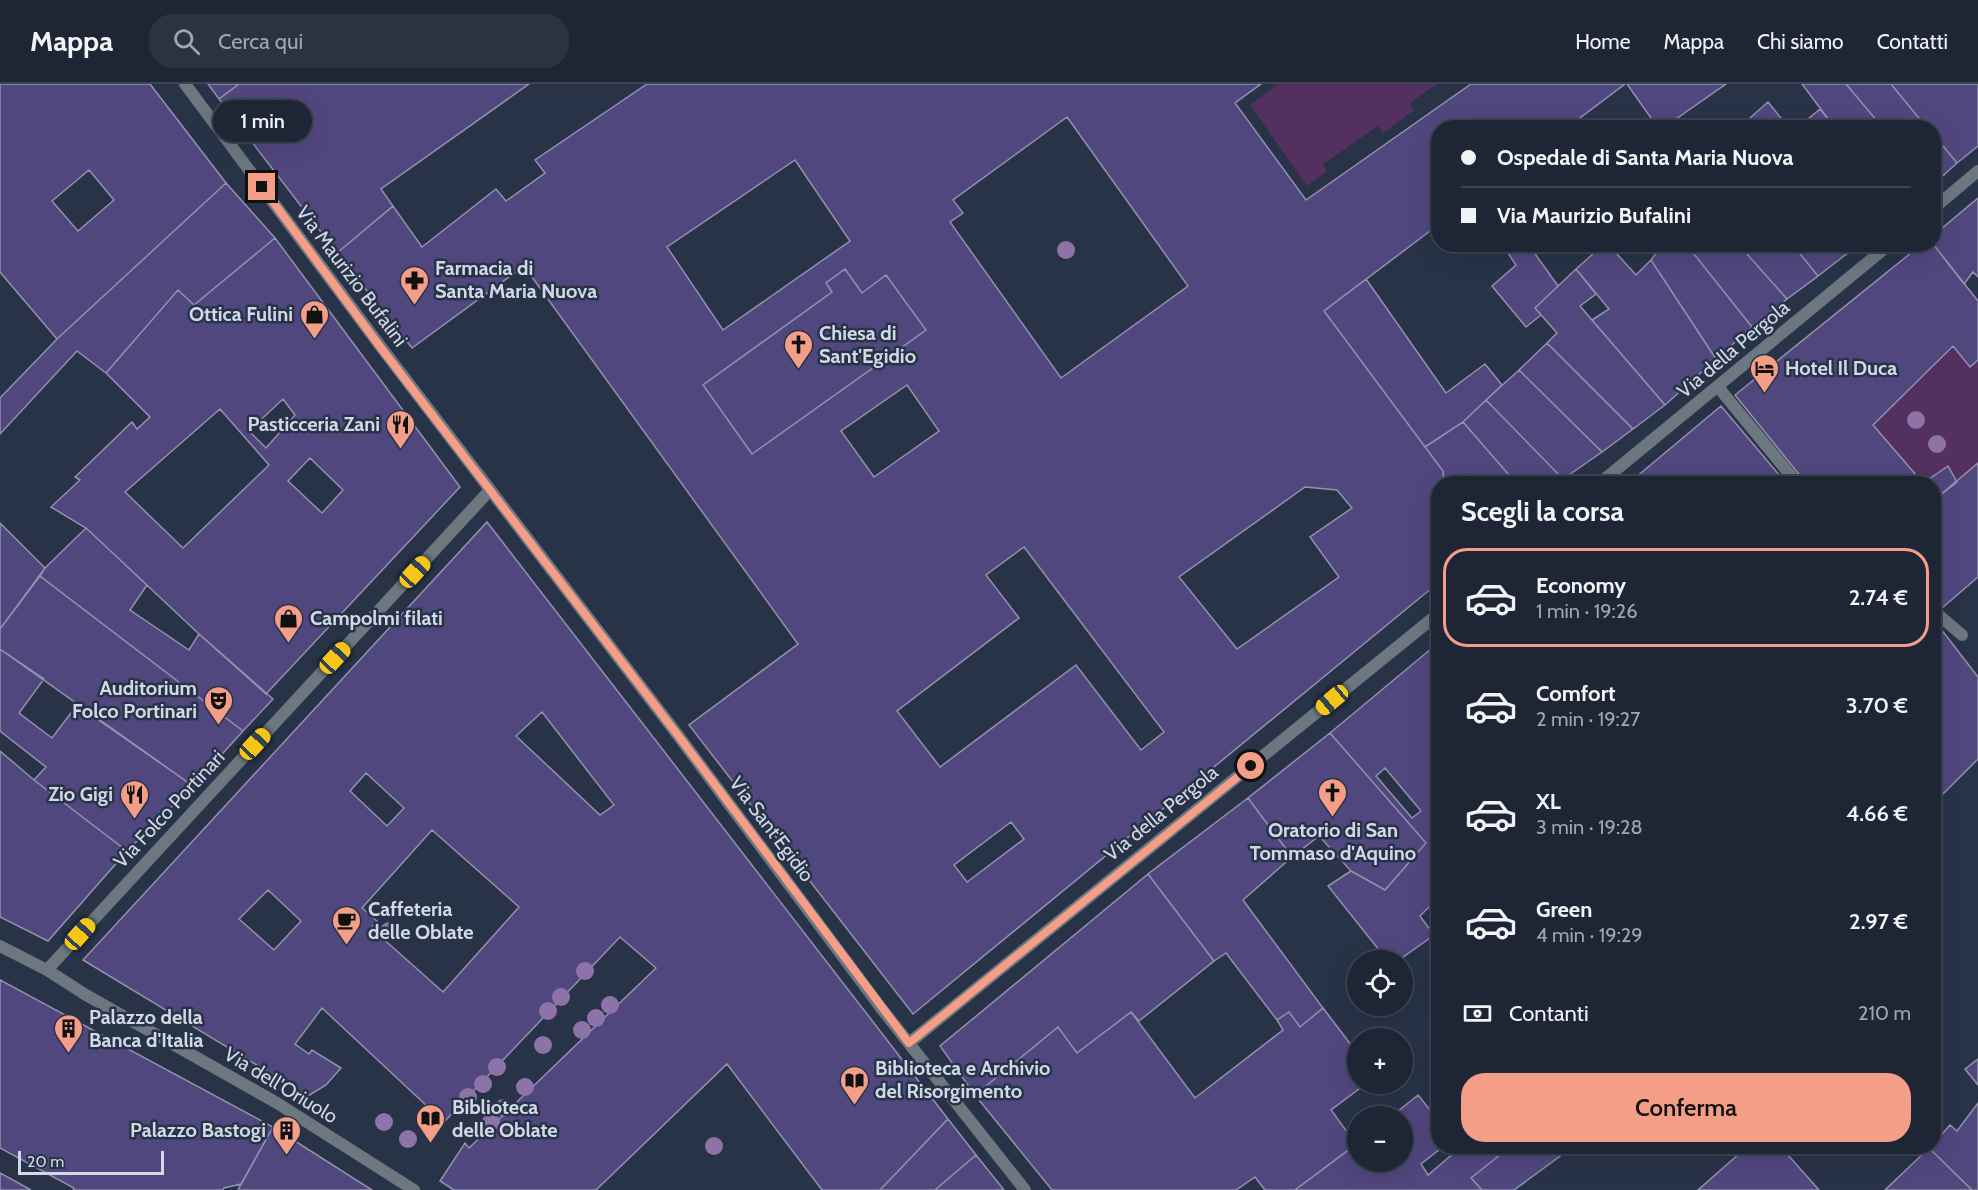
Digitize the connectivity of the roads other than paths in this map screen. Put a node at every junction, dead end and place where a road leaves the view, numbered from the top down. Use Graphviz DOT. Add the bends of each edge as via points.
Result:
graph roads {
  1 [pos="185,84"];
  2 [pos="1978,171"];
  3 [pos="1941,202"];
  4 [pos="1880,252"];
  5 [pos="1718,387"];
  6 [pos="1609,476"];
  7 [pos="1791,476"];
  8 [pos="490,490"];
  9 [pos="1941,617"];
  10 [pos="1431,620"];
  11 [pos="1962,635"];
  12 [pos="0,946"];
  13 [pos="47,970"];
  14 [pos="909,1043"];
  15 [pos="414,1190"];
  16 [pos="1025,1190"];
  1 -- 8 [label="street, Via Maurizio Bufalini"];
  2 -- 3 [label="street"];
  4 -- 5 [label="street, Via della Pergola"];
  5 -- 6 [label="street, Via della Pergola"];
  5 -- 7 [label="street"];
  8 -- 13 [label="street, Via Folco Portinari"];
  8 -- 14 [label="street, Via Sant'Egidio"];
  9 -- 11 [label="street"];
  10 -- 14 [label="street, Via della Pergola"];
  12 -- 13 [label="street, Via dell'Oriuolo"];
  13 -- 15 [label="street, Via dell'Oriuolo" via="277,1103"];
  14 -- 16 [label="street, Via Sant'Egidio"];
}
